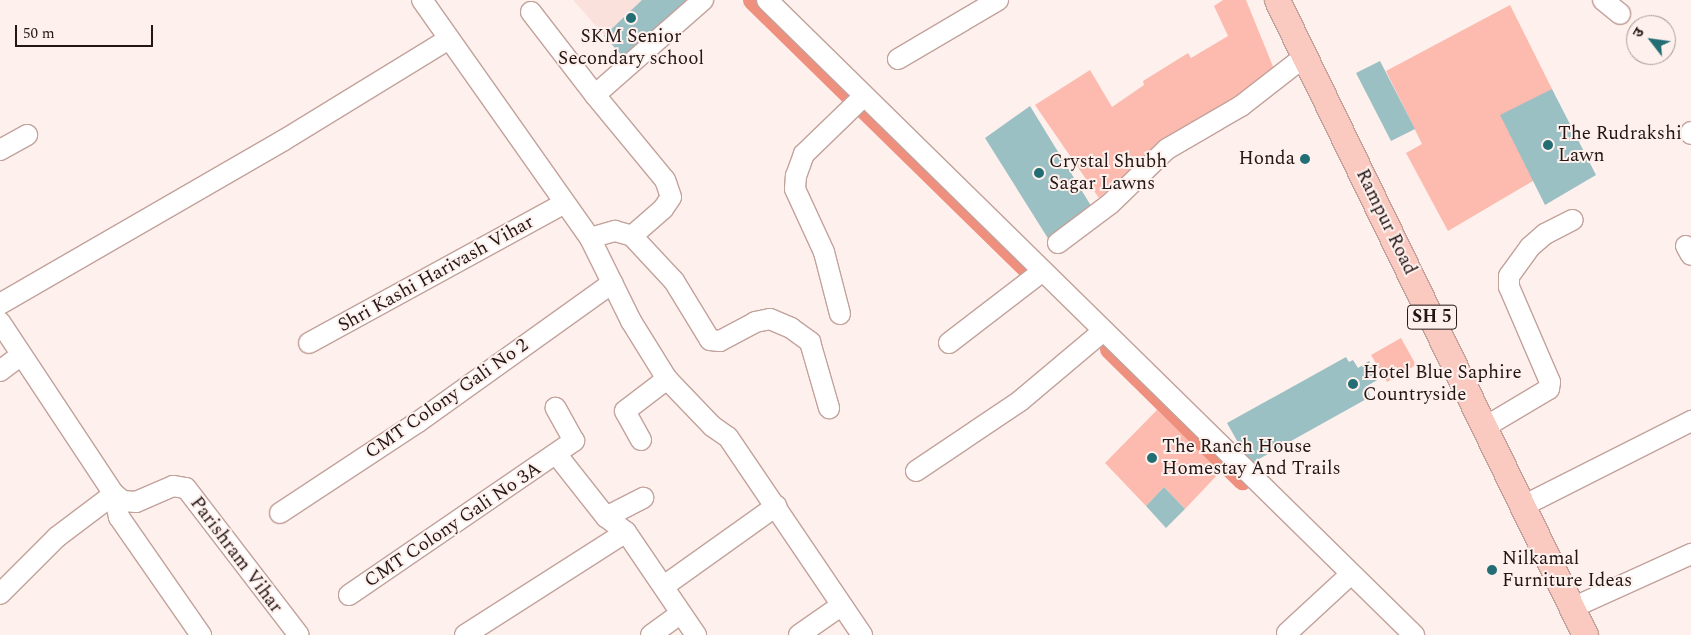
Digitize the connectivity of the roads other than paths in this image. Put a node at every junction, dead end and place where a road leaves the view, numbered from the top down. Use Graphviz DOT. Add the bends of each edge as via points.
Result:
graph roads {
  1 [pos="422,0"];
  2 [pos="703,0"];
  3 [pos="767,0"];
  4 [pos="998,0"];
  5 [pos="1277,0"];
  6 [pos="1603,0"];
  7 [pos="531,12"];
  8 [pos="1620,14"];
  9 [pos="447,40"];
  10 [pos="1304,57"];
  11 [pos="898,59"];
  12 [pos="596,95"];
  13 [pos="860,100"];
  14 [pos="27,135"];
  15 [pos="0,150"];
  16 [pos="563,204"];
  17 [pos="1573,220"];
  18 [pos="632,236"];
  19 [pos="590,238"];
  20 [pos="1058,243"];
  21 [pos="1038,275"];
  22 [pos="612,283"];
  23 [pos="0,304"];
  24 [pos="840,314"];
  25 [pos="0,322"];
  26 [pos="1098,335"];
  27 [pos="308,343"];
  28 [pos="949,343"];
  29 [pos="21,355"];
  30 [pos="0,371"];
  31 [pos="667,379"];
  32 [pos="556,408"];
  33 [pos="829,408"];
  34 [pos="1691,421"];
  35 [pos="1484,427"];
  36 [pos="641,440"];
  37 [pos="557,455"];
  38 [pos="916,471"];
  39 [pos="114,494"];
  40 [pos="642,498"];
  41 [pos="776,506"];
  42 [pos="1521,507"];
  43 [pos="280,513"];
  44 [pos="606,517"];
  45 [pos="626,532"];
  46 [pos="1691,554"];
  47 [pos="1347,579"];
  48 [pos="664,586"];
  49 [pos="0,594"];
  50 [pos="349,595"];
  51 [pos="842,605"];
  52 [pos="1572,608"];
  53 [pos="681,613"];
  54 [pos="1287,633"];
  55 [pos="199,634"];
  56 [pos="299,635"];
  57 [pos="465,635"];
  58 [pos="651,635"];
  59 [pos="696,635"];
  60 [pos="799,635"];
  61 [pos="862,635"];
  62 [pos="1414,635"];
  63 [pos="1585,635"];
  1 -- 9 [label="street"];
  2 -- 12 [label="street"];
  3 -- 13 [label="street"];
  4 -- 11 [label="street"];
  5 -- 10 [label="main road, Rampur Road / SH 5"];
  6 -- 8 [label="street"];
  7 -- 12 [label="street"];
  9 -- 16 [label="street"];
  9 -- 23 [label="street" via="284,140"];
  10 -- 20 [label="street" via="1242,106 1167,149 1110,204"];
  10 -- 35 [label="main road, Rampur Road / SH 5"];
  12 -- 18 [label="street" via="665,180 671,197 663,209"];
  13 -- 21 [label="street"];
  13 -- 24 [label="street" via="804,154 794,189 824,252"];
  14 -- 15 [label="street"];
  16 -- 19 [label="street"];
  16 -- 27 [label="street, Shri Kashi Harivash Vihar"];
  17 -- 35 [label="street" via="1545,234 1530,247 1510,276 1509,287 1550,382 1549,389"];
  18 -- 19 [label="street" via="615,232"];
  18 -- 33 [label="street" via="674,281 710,340 720,341 756,322 770,319 779,320 810,342"];
  19 -- 22 [label="street"];
  21 -- 26 [label="street"];
  21 -- 28 [label="street"];
  22 -- 31 [label="street"];
  22 -- 43 [label="street, CMT Colony Gali No 2" via="418,422"];
  25 -- 29 [label="street"];
  26 -- 38 [label="street" via="1020,401"];
  26 -- 47 [label="street"];
  29 -- 30 [label="street"];
  29 -- 39 [label="street"];
  31 -- 36 [label="street" via="625,411"];
  31 -- 41 [label="street" via="712,426 728,437"];
  32 -- 37 [label="street, CMT Colony Gali No 3A" via="574,441"];
  34 -- 42 [label="street"];
  35 -- 42 [label="main road, Rampur Road / SH 5"];
  37 -- 44 [label="street"];
  37 -- 50 [label="street, CMT Colony Gali No 3A"];
  39 -- 49 [label="street" via="56,537"];
  39 -- 55 [label="street" via="119,517"];
  39 -- 56 [label="street, Parishram Vihar" via="123,501 136,502 173,486 186,488"];
  40 -- 44 [label="street"];
  41 -- 48 [label="street"];
  41 -- 51 [label="street"];
  42 -- 52 [label="main road, Rampur Road / SH 5"];
  44 -- 45 [label="street"];
  45 -- 48 [label="street"];
  45 -- 57 [label="street"];
  46 -- 52 [label="street"];
  47 -- 54 [label="street"];
  47 -- 62 [label="street"];
  48 -- 53 [label="street"];
  51 -- 60 [label="street"];
  51 -- 61 [label="street"];
  52 -- 63 [label="main road, Rampur Road / SH 5"];
  53 -- 58 [label="street"];
  53 -- 59 [label="street"];
}
